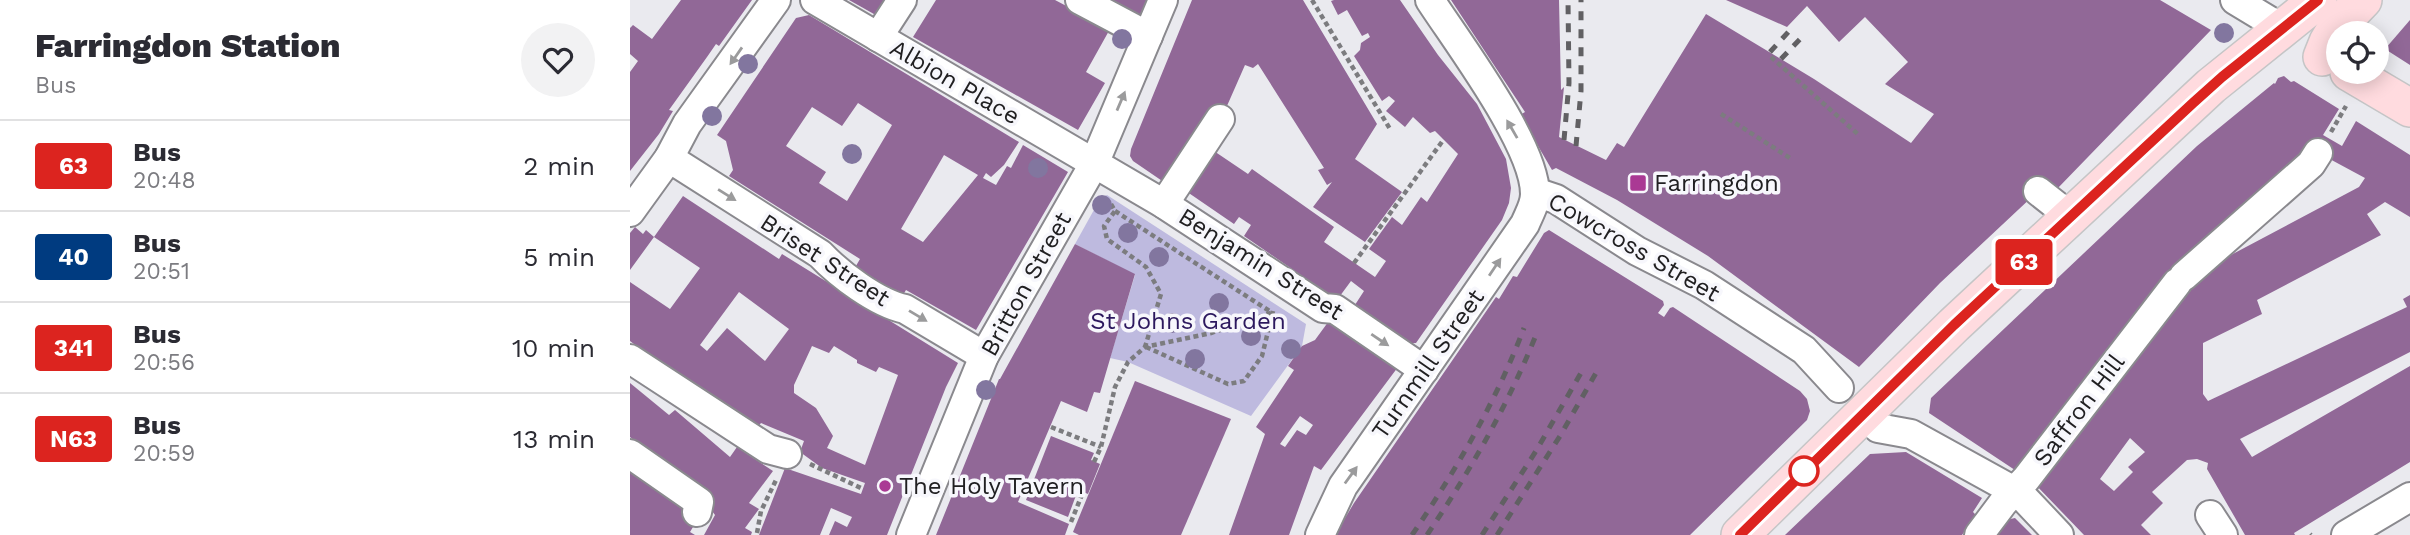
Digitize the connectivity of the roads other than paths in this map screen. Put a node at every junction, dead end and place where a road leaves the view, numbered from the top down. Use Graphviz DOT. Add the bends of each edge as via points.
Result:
graph roads {
  1 [pos="776,0"];
  2 [pos="815,0"];
  3 [pos="902,0"];
  4 [pos="1080,0"];
  5 [pos="1163,0"];
  6 [pos="1430,0"];
  7 [pos="2235,0"];
  8 [pos="2318,0"];
  9 [pos="2363,0"];
  10 [pos="2343,21"];
  11 [pos="2283,29"];
  12 [pos="1148,36"];
  13 [pos="878,37"];
  14 [pos="2326,58"];
  15 [pos="2369,84"];
  16 [pos="2410,108"];
  17 [pos="1220,119"];
  18 [pos="2318,153"];
  19 [pos="669,158"];
  20 [pos="1094,164"];
  21 [pos="2038,191"];
  22 [pos="1535,192"];
  23 [pos="1164,204"];
  24 [pos="630,212"];
  25 [pos="2071,217"];
  26 [pos="984,356"];
  27 [pos="630,359"];
  28 [pos="1424,370"];
  29 [pos="1839,388"];
  30 [pos="1878,428"];
  31 [pos="630,454"];
  32 [pos="782,465"];
  33 [pos="2014,492"];
  34 [pos="2410,497"];
  35 [pos="697,512"];
  36 [pos="911,535"];
  37 [pos="1320,535"];
  38 [pos="1740,535"];
  39 [pos="1979,535"];
  40 [pos="2059,535"];
  41 [pos="2346,535"];
  1 -- 19 [label="street, one-way" via="687,124"];
  2 -- 13 [label="street, Albion Place"];
  3 -- 13 [label="street"];
  4 -- 12 [label="street"];
  5 -- 12 [label="street, Britton Street"];
  22 -- 6 [label="street, Cowcross Street, one-way" via="1517,138"];
  7 -- 11 [label="street"];
  8 -- 11 [label="main road"];
  9 -- 10 [label="main road"];
  11 -- 14 [label="main road"];
  11 -- 25 [label="main road" via="2216,82"];
  20 -- 12 [label="street, Britton Street, one-way"];
  13 -- 20 [label="street, Albion Place"];
  15 -- 16 [label="main road"];
  17 -- 23 [label="street"];
  18 -- 33 [label="street, Saffron Hill" via="2178,282"];
  19 -- 24 [label="street"];
  19 -- 26 [label="street, Briset Street, one-way" via="820,254 838,272"];
  20 -- 23 [label="street, Benjamin Street"];
  20 -- 26 [label="street, Britton Street"];
  21 -- 25 [label="street"];
  28 -- 22 [label="street, Turnmill Street, one-way" via="1525,224"];
  22 -- 29 [label="street, Cowcross Street" via="1726,299 1804,350"];
  23 -- 28 [label="street, Benjamin Street, one-way" via="1323,308 1335,309"];
  25 -- 38 [label="main road"];
  26 -- 36 [label="street, Britton Street"];
  27 -- 32 [label="street" via="768,449"];
  37 -- 28 [label="street, Turnmill Street, one-way" via="1343,486"];
  30 -- 33 [label="street" via="1911,434"];
  31 -- 35 [label="street" via="699,502"];
  33 -- 39 [label="street, Saffron Hill"];
  33 -- 40 [label="street"];
  34 -- 41 [label="street"];
}
